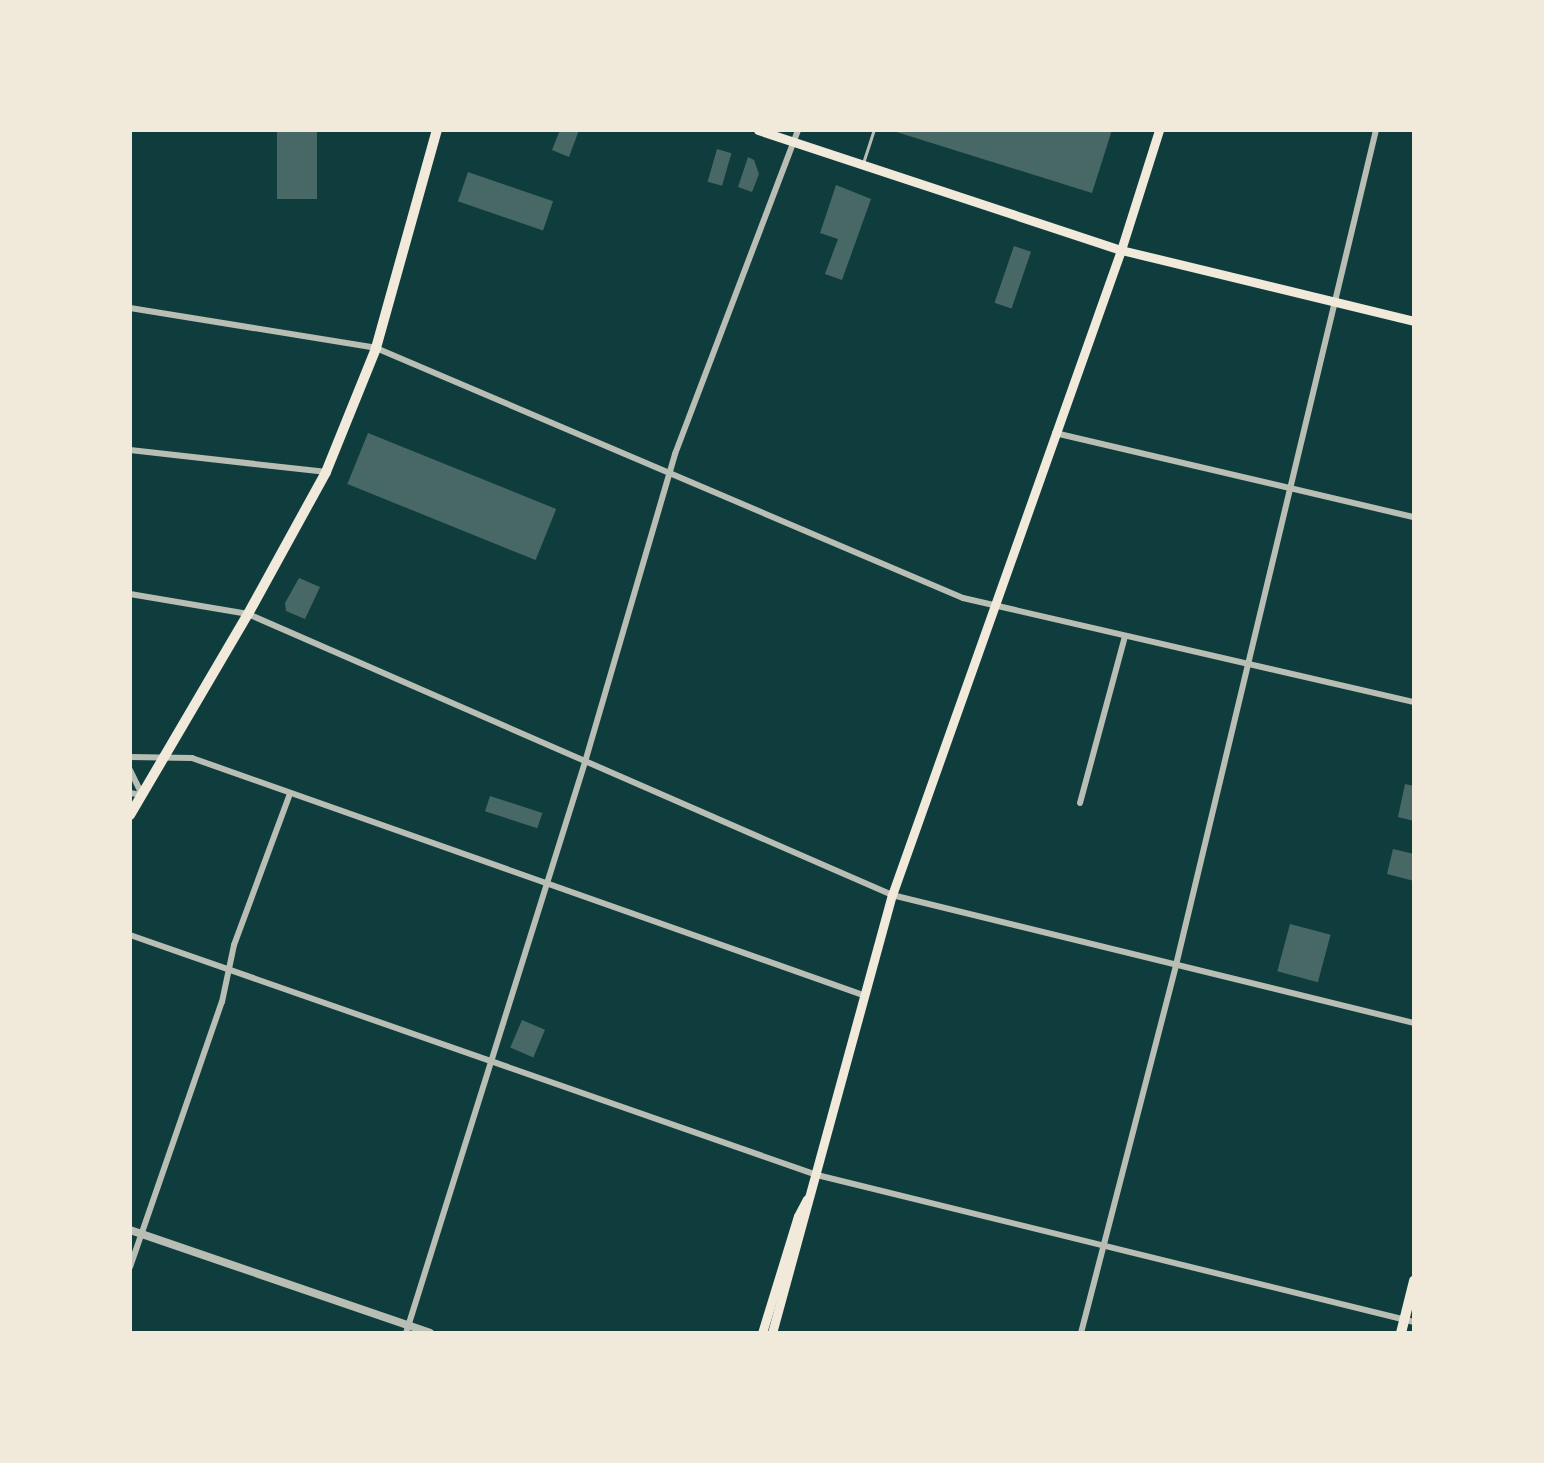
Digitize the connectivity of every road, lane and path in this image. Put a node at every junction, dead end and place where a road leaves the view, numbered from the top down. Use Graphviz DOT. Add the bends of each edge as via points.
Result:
graph roads {
  1 [pos="437,130"];
  2 [pos="758,130"];
  3 [pos="798,130"];
  4 [pos="874,130"];
  5 [pos="1159,130"];
  6 [pos="1376,130"];
  7 [pos="794,142"];
  8 [pos="863,163"];
  9 [pos="1121,250"];
  10 [pos="1333,302"];
  11 [pos="130,308"];
  12 [pos="1414,321"];
  13 [pos="376,348"];
  14 [pos="1054,432"];
  15 [pos="130,450"];
  16 [pos="326,472"];
  17 [pos="669,475"];
  18 [pos="1288,488"];
  19 [pos="1414,517"];
  20 [pos="130,594"];
  21 [pos="993,604"];
  22 [pos="248,614"];
  23 [pos="1125,636"];
  24 [pos="1249,663"];
  25 [pos="1414,702"];
  26 [pos="130,757"];
  27 [pos="165,758"];
  28 [pos="585,762"];
  29 [pos="130,770"];
  30 [pos="130,793"];
  31 [pos="290,794"];
  32 [pos="142,795"];
  33 [pos="1080,803"];
  34 [pos="130,815"];
  35 [pos="545,884"];
  36 [pos="892,895"];
  37 [pos="130,935"];
  38 [pos="1176,965"];
  39 [pos="229,970"];
  40 [pos="863,995"];
  41 [pos="1414,1023"];
  42 [pos="491,1064"];
  43 [pos="817,1175"];
  44 [pos="811,1193"];
  45 [pos="130,1230"];
  46 [pos="141,1234"];
  47 [pos="1105,1243"];
  48 [pos="130,1267"];
  49 [pos="1414,1281"];
  50 [pos="1409,1321"];
  51 [pos="407,1329"];
  52 [pos="430,1333"];
  53 [pos="762,1333"];
  54 [pos="772,1333"];
  55 [pos="1081,1333"];
  56 [pos="1401,1333"];
  1 -- 13 [label="main road"];
  2 -- 7 [label="main road"];
  3 -- 7 [label="street"];
  4 -- 8 [label="lane"];
  5 -- 9 [label="main road"];
  6 -- 10 [label="street"];
  7 -- 8 [label="main road"];
  7 -- 17 [label="street"];
  8 -- 9 [label="main road"];
  9 -- 10 [label="main road"];
  9 -- 14 [label="main road"];
  10 -- 12 [label="main road"];
  10 -- 18 [label="street"];
  11 -- 13 [label="street"];
  13 -- 16 [label="main road"];
  13 -- 17 [label="street"];
  14 -- 18 [label="street"];
  14 -- 21 [label="main road"];
  15 -- 16 [label="street"];
  16 -- 22 [label="main road"];
  17 -- 21 [label="street" via="963,598"];
  17 -- 28 [label="street"];
  18 -- 19 [label="street"];
  18 -- 24 [label="street"];
  20 -- 22 [label="street"];
  21 -- 23 [label="street"];
  21 -- 36 [label="main road"];
  22 -- 27 [label="main road"];
  22 -- 28 [label="street"];
  23 -- 24 [label="street"];
  23 -- 33 [label="street"];
  24 -- 25 [label="street"];
  24 -- 38 [label="street"];
  26 -- 27 [label="street"];
  27 -- 31 [label="street" via="192,758"];
  27 -- 32 [label="main road"];
  28 -- 35 [label="street"];
  28 -- 36 [label="street"];
  29 -- 32 [label="street"];
  30 -- 32 [label="street"];
  31 -- 35 [label="street"];
  31 -- 39 [label="street"];
  32 -- 34 [label="main road"];
  35 -- 40 [label="street"];
  35 -- 42 [label="street"];
  36 -- 38 [label="street"];
  36 -- 40 [label="main road"];
  37 -- 39 [label="street"];
  38 -- 41 [label="street"];
  38 -- 47 [label="street"];
  39 -- 42 [label="street"];
  39 -- 46 [label="street"];
  40 -- 43 [label="main road"];
  42 -- 43 [label="street"];
  42 -- 51 [label="street"];
  43 -- 44 [label="main road"];
  43 -- 47 [label="street"];
  44 -- 53 [label="main road" via="798,1216"];
  44 -- 54 [label="main road"];
  45 -- 46 [label="street"];
  46 -- 48 [label="street"];
  46 -- 51 [label="street"];
  47 -- 50 [label="street"];
  47 -- 55 [label="street"];
  49 -- 50 [label="main road"];
  50 -- 56 [label="main road"];
  51 -- 52 [label="street"];
}
